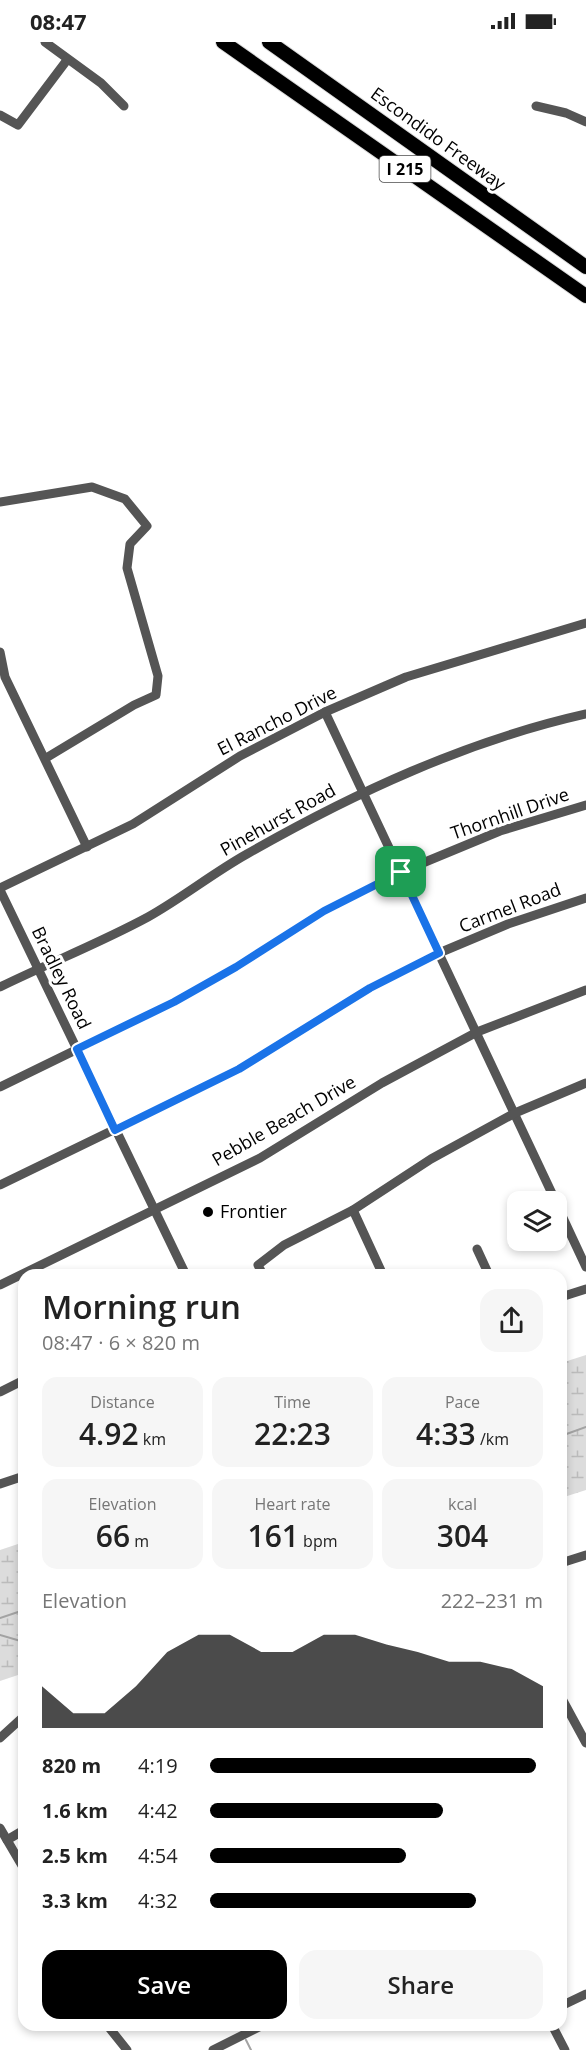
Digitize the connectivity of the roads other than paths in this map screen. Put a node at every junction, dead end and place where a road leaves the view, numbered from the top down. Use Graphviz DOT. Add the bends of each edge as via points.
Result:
graph roads {
  1 [pos="45,42"];
  2 [pos="223,42"];
  3 [pos="269,42"];
  4 [pos="67,60"];
  5 [pos="124,106"];
  6 [pos="536,106"];
  7 [pos="0,115"];
  8 [pos="586,122"];
  9 [pos="586,267"];
  10 [pos="586,296"];
  11 [pos="0,502"];
  12 [pos="586,623"];
  13 [pos="0,652"];
  14 [pos="325,712"];
  15 [pos="586,714"];
  16 [pos="46,758"];
  17 [pos="363,791"];
  18 [pos="586,805"];
  19 [pos="87,847"];
  20 [pos="401,872"];
  21 [pos="0,889"];
  22 [pos="586,898"];
  23 [pos="439,953"];
  24 [pos="38,969"];
  25 [pos="0,987"];
  26 [pos="586,990"];
  27 [pos="477,1032"];
  28 [pos="77,1049"];
  29 [pos="586,1083"];
  30 [pos="0,1087"];
  31 [pos="515,1113"];
  32 [pos="115,1130"];
  33 [pos="0,1185"];
  34 [pos="551,1191"];
  35 [pos="154,1210"];
  36 [pos="353,1210"];
  37 [pos="567,1226"];
  38 [pos="477,1249"];
  39 [pos="586,1267"];
  40 [pos="33,1269"];
  41 [pos="183,1269"];
  42 [pos="260,1269"];
  43 [pos="380,1269"];
  44 [pos="486,1269"];
  45 [pos="18,1276"];
  46 [pos="0,1285"];
  47 [pos="586,1289"];
  48 [pos="567,1295"];
  49 [pos="18,1383"];
  50 [pos="0,1392"];
  51 [pos="18,1478"];
  52 [pos="0,1484"];
  53 [pos="586,1554"];
  54 [pos="567,1561"];
  55 [pos="567,1708"];
  56 [pos="18,1722"];
  57 [pos="0,1738"];
  58 [pos="586,1743"];
  59 [pos="0,1828"];
  60 [pos="18,1834"];
  61 [pos="7,1840"];
  62 [pos="18,1859"];
  63 [pos="586,1994"];
  64 [pos="567,2003"];
  65 [pos="112,2031"];
  66 [pos="251,2031"];
  67 [pos="555,2031"];
  68 [pos="127,2050"];
  69 [pos="213,2050"];
  70 [pos="565,2050"];
  1 -- 4 [label="street"];
  2 -- 10 [label="highway, I 215"];
  3 -- 9 [label="highway, Escondido Freeway / I 215"];
  4 -- 5 [label="street" via="101,83"];
  4 -- 7 [label="street" via="18,125"];
  6 -- 8 [label="street"];
  11 -- 16 [label="street" via="92,487 125,499 147,525 129,544 127,568 158,676 156,695"];
  12 -- 14 [label="street, El Rancho Drive" via="406,676"];
  13 -- 16 [label="street" via="5,676"];
  14 -- 17 [label="street"];
  14 -- 19 [label="street, El Rancho Drive" via="240,756 133,824"];
  15 -- 17 [label="street, Pinehurst Road" via="535,725"];
  16 -- 19 [label="street"];
  17 -- 20 [label="street"];
  17 -- 24 [label="street, Pinehurst Road" via="245,855 148,917"];
  18 -- 20 [label="street, Thornhill Drive" via="500,831"];
  19 -- 21 [label="street, El Rancho Drive"];
  20 -- 23 [label="street"];
  20 -- 28 [label="street, Thornhill Drive" via="324,911 174,1002"];
  21 -- 24 [label="street, Bradley Road"];
  22 -- 23 [label="street, Carmel Road"];
  23 -- 27 [label="street"];
  23 -- 32 [label="street, Carmel Road" via="370,988 239,1069"];
  24 -- 25 [label="street, Pinehurst Road"];
  24 -- 28 [label="street, Bradley Road"];
  26 -- 27 [label="street, Pebble Beach Drive"];
  27 -- 31 [label="street"];
  27 -- 35 [label="street, Pebble Beach Drive" via="382,1083 260,1158"];
  28 -- 30 [label="street, Thornhill Drive"];
  28 -- 32 [label="street, Bradley Road"];
  29 -- 31 [label="street"];
  31 -- 34 [label="street"];
  31 -- 36 [label="street" via="431,1159"];
  32 -- 33 [label="street, Carmel Road"];
  32 -- 35 [label="street, Bradley Road"];
  35 -- 40 [label="street, Pebble Beach Drive"];
  35 -- 41 [label="street, Bradley Road"];
  36 -- 42 [label="street" via="284,1245 258,1265"];
  36 -- 43 [label="street"];
  37 -- 39 [label="street"];
  38 -- 44 [label="street"];
  45 -- 46 [label="street, Pebble Beach Drive"];
  47 -- 48 [label="street"];
  49 -- 50 [label="street"];
  51 -- 52 [label="street"];
  53 -- 54 [label="street"];
  55 -- 58 [label="street"];
  56 -- 57 [label="street"];
  59 -- 61 [label="street"];
  60 -- 61 [label="street"];
  61 -- 62 [label="street"];
  63 -- 64 [label="street"];
  65 -- 68 [label="street"];
  66 -- 69 [label="street"];
  67 -- 70 [label="street"];
}
